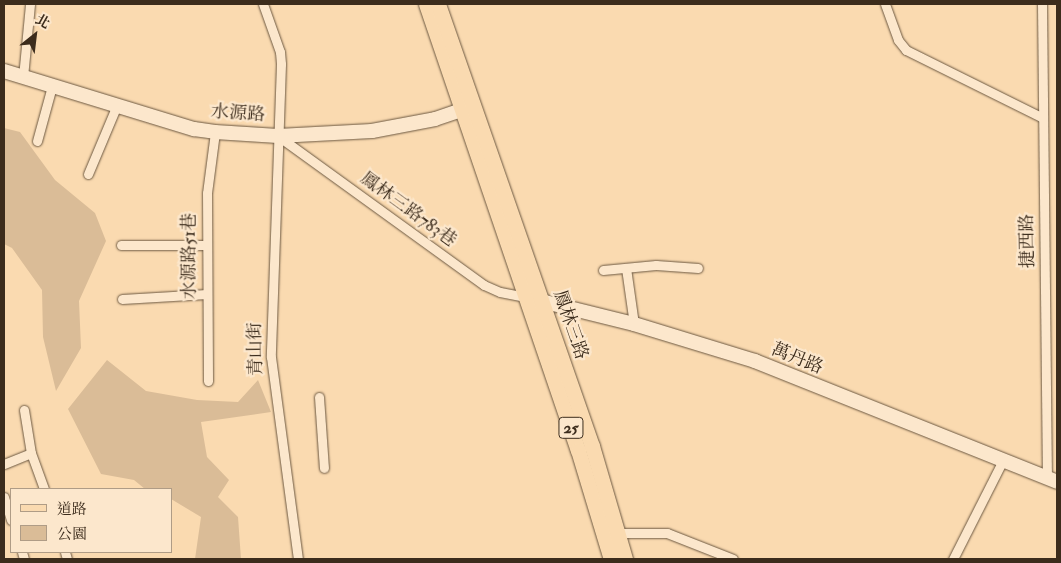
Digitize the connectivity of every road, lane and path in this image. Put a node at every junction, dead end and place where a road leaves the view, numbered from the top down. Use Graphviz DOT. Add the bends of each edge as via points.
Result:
graph roads {
  1 [pos="30,4"];
  2 [pos="263,4"];
  3 [pos="426,4"];
  4 [pos="438,4"];
  5 [pos="885,4"];
  6 [pos="1042,4"];
  7 [pos="4,71"];
  8 [pos="23,77"];
  9 [pos="52,86"];
  10 [pos="117,105"];
  11 [pos="469,108"];
  12 [pos="1043,118"];
  13 [pos="215,132"];
  14 [pos="278,136"];
  15 [pos="37,141"];
  16 [pos="88,174"];
  17 [pos="206,244"];
  18 [pos="121,245"];
  19 [pos="626,268"];
  20 [pos="698,268"];
  21 [pos="603,270"];
  22 [pos="207,294"];
  23 [pos="122,299"];
  24 [pos="533,299"];
  25 [pos="634,324"];
  26 [pos="208,381"];
  27 [pos="319,397"];
  28 [pos="24,410"];
  29 [pos="31,453"];
  30 [pos="1004,460"];
  31 [pos="4,464"];
  32 [pos="324,468"];
  33 [pos="1052,480"];
  34 [pos="44,488"];
  35 [pos="4,497"];
  36 [pos="10,517"];
  37 [pos="617,533"];
  38 [pos="298,559"];
  39 [pos="611,559"];
  40 [pos="624,559"];
  41 [pos="733,559"];
  42 [pos="953,559"];
  1 -- 8 [label="street"];
  2 -- 14 [label="street, 青山街" via="280,52"];
  3 -- 11 [label="main road, 25"];
  4 -- 11 [label="main road, 25"];
  5 -- 12 [label="street" via="898,40 906,50"];
  6 -- 12 [label="street, 捷西路"];
  7 -- 8 [label="street, 水源路"];
  8 -- 9 [label="street, 水源路"];
  9 -- 10 [label="street, 水源路"];
  9 -- 15 [label="street"];
  10 -- 13 [label="street, 水源路" via="194,129"];
  10 -- 16 [label="street"];
  11 -- 14 [label="street, 水源路" via="372,131"];
  11 -- 24 [label="main road, 鳳林三路 / 25"];
  12 -- 33 [label="street, 捷西路"];
  13 -- 14 [label="street, 水源路"];
  13 -- 17 [label="street, 水源路51巷" via="206,193"];
  14 -- 24 [label="street, 鳳林三路783巷" via="484,285"];
  14 -- 38 [label="street, 青山街" via="271,357"];
  17 -- 18 [label="street"];
  17 -- 22 [label="street, 水源路51巷"];
  19 -- 20 [label="street" via="656,265"];
  19 -- 21 [label="street"];
  19 -- 25 [label="street"];
  22 -- 23 [label="street"];
  22 -- 26 [label="street, 水源路51巷"];
  24 -- 25 [label="street, 萬丹路"];
  24 -- 37 [label="main road, 鳳林三路 / 25"];
  24 -- 39 [label="main road, 鳳林三路 / 25"];
  25 -- 30 [label="street, 萬丹路" via="754,361"];
  27 -- 32 [label="street"];
  28 -- 29 [label="street"];
  29 -- 31 [label="street"];
  29 -- 34 [label="street"];
  30 -- 33 [label="street, 萬丹路"];
  30 -- 42 [label="street"];
  35 -- 36 [label="street"];
  37 -- 40 [label="main road, 鳳林三路 / 25"];
  37 -- 41 [label="street" via="668,532"];
}
